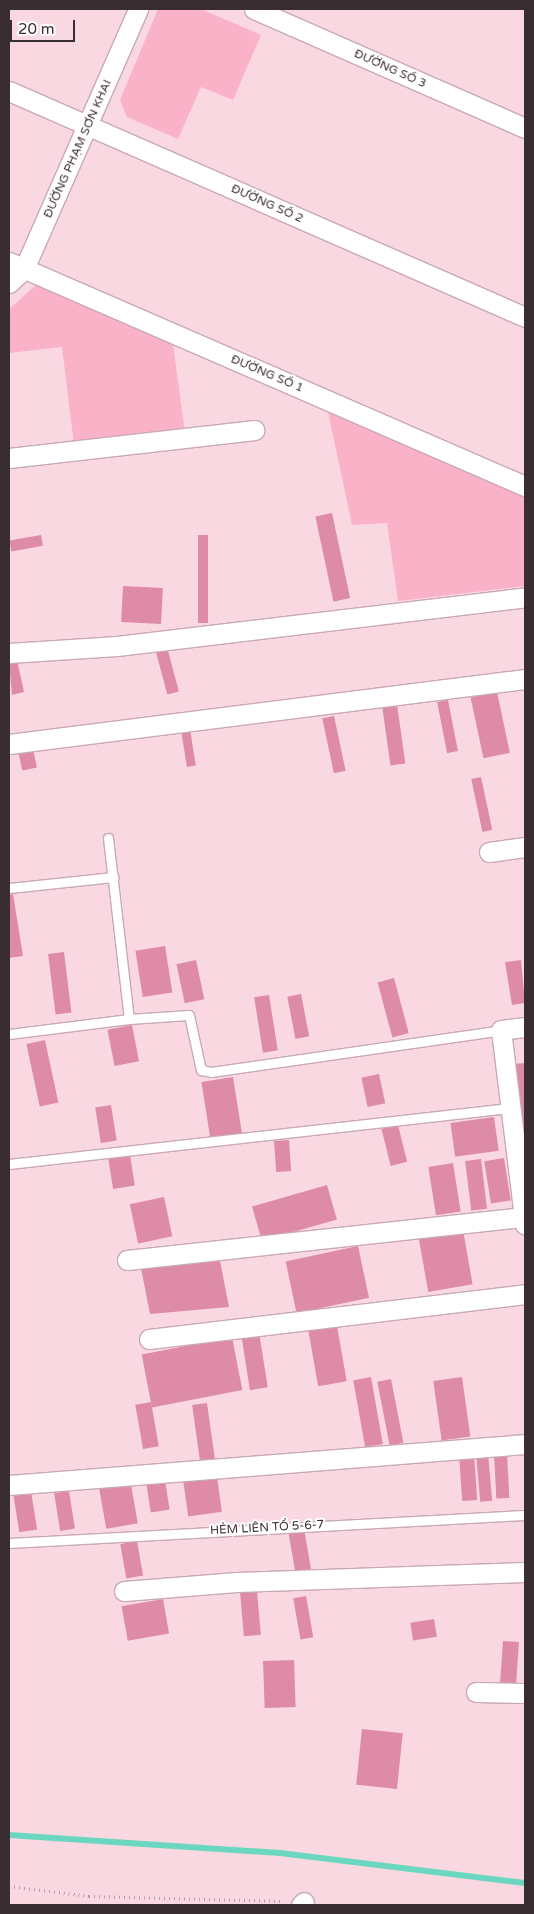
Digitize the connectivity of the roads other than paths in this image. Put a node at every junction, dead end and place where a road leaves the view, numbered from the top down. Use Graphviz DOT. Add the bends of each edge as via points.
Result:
graph roads {
  1 [pos="138,9"];
  2 [pos="254,9"];
  3 [pos="9,91"];
  4 [pos="88,126"];
  5 [pos="525,128"];
  6 [pos="17,265"];
  7 [pos="9,283"];
  8 [pos="525,317"];
  9 [pos="254,430"];
  10 [pos="9,458"];
  11 [pos="525,486"];
  12 [pos="525,597"];
  13 [pos="9,653"];
  14 [pos="525,678"];
  15 [pos="9,744"];
  16 [pos="108,838"];
  17 [pos="525,847"];
  18 [pos="489,852"];
  19 [pos="113,877"];
  20 [pos="9,888"];
  21 [pos="129,1019"];
  22 [pos="525,1027"];
  23 [pos="501,1030"];
  24 [pos="9,1034"];
  25 [pos="509,1108"];
  26 [pos="9,1164"];
  27 [pos="525,1221"];
  28 [pos="127,1260"];
  29 [pos="525,1294"];
  30 [pos="149,1339"];
  31 [pos="525,1444"];
  32 [pos="9,1485"];
  33 [pos="525,1515"];
  34 [pos="9,1543"];
  35 [pos="525,1572"];
  36 [pos="124,1591"];
  37 [pos="476,1692"];
  38 [pos="525,1693"];
  1 -- 4 [label="street, ĐƯỜNG PHẠM SƠN KHAI"];
  2 -- 5 [label="street, ĐƯỜNG SỐ 3"];
  3 -- 4 [label="street, ĐƯỜNG SỐ 2"];
  4 -- 6 [label="street, ĐƯỜNG PHẠM SƠN KHAI"];
  4 -- 8 [label="street, ĐƯỜNG SỐ 2"];
  6 -- 7 [label="street, ĐƯỜNG PHẠM SƠN KHAI"];
  6 -- 11 [label="street, ĐƯỜNG SỐ 1"];
  9 -- 10 [label="street"];
  12 -- 13 [label="street" via="117,646"];
  14 -- 15 [label="street"];
  16 -- 19 [label="lane"];
  17 -- 18 [label="street"];
  19 -- 20 [label="lane"];
  19 -- 21 [label="lane"];
  21 -- 23 [label="lane" via="189,1015 197,1062 201,1070 211,1072"];
  21 -- 24 [label="lane"];
  22 -- 23 [label="street"];
  23 -- 25 [label="street"];
  25 -- 26 [label="lane"];
  25 -- 27 [label="street"];
  27 -- 28 [label="street"];
  29 -- 30 [label="street"];
  31 -- 32 [label="street"];
  33 -- 34 [label="lane, HẺM LIÊN TỔ 5-6-7"];
  35 -- 36 [label="street" via="237,1582"];
  37 -- 38 [label="street"];
}
